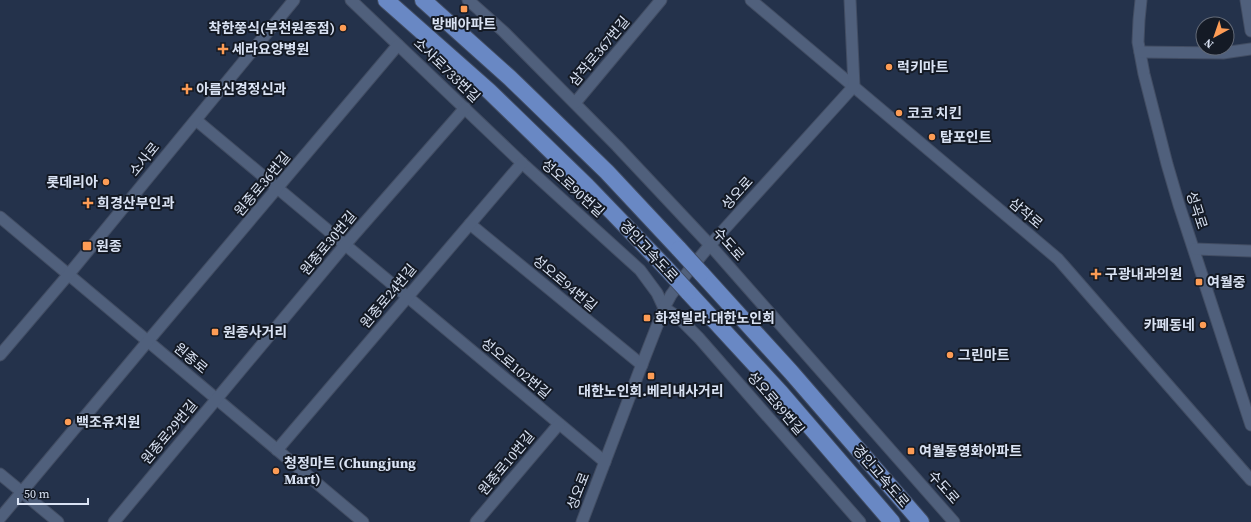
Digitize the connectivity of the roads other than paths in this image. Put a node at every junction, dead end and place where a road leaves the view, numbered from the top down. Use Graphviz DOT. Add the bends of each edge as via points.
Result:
graph roads {
  1 [pos="294,0"];
  2 [pos="351,0"];
  3 [pos="386,0"];
  4 [pos="423,0"];
  5 [pos="468,0"];
  6 [pos="661,0"];
  7 [pos="751,0"];
  8 [pos="850,0"];
  9 [pos="1141,0"];
  10 [pos="1246,0"];
  11 [pos="1251,31"];
  12 [pos="398,45"];
  13 [pos="1251,49"];
  14 [pos="1140,52"];
  15 [pos="854,86"];
  16 [pos="575,103"];
  17 [pos="465,108"];
  18 [pos="196,120"];
  19 [pos="522,163"];
  20 [pos="278,188"];
  21 [pos="0,216"];
  22 [pos="470,224"];
  23 [pos="345,245"];
  24 [pos="710,245"];
  25 [pos="1195,249"];
  26 [pos="1251,251"];
  27 [pos="69,274"];
  28 [pos="407,297"];
  29 [pos="664,308"];
  30 [pos="148,341"];
  31 [pos="0,355"];
  32 [pos="642,365"];
  33 [pos="216,399"];
  34 [pos="559,424"];
  35 [pos="1251,425"];
  36 [pos="277,450"];
  37 [pos="604,462"];
  38 [pos="0,474"];
  39 [pos="1251,480"];
  40 [pos="22,492"];
  41 [pos="0,518"];
  42 [pos="58,522"];
  43 [pos="114,522"];
  44 [pos="363,522"];
  45 [pos="476,522"];
  46 [pos="582,522"];
  47 [pos="860,522"];
  48 [pos="892,522"];
  49 [pos="921,522"];
  50 [pos="954,522"];
  1 -- 18 [label="street, 소사로"];
  2 -- 12 [label="street, 소사로733번길"];
  3 -- 48 [label="highway, 경인고속도로, bridge" via="489,91 587,186 780,393"];
  4 -- 49 [label="highway, 경인고속도로, bridge" via="510,78 606,172 791,372"];
  5 -- 16 [label="street, 수도로"];
  6 -- 16 [label="street, 삼작로367번길"];
  7 -- 15 [label="street, 삼작로"];
  8 -- 15 [label="street"];
  9 -- 14 [label="street, 성곡로" via="1138,42"];
  10 -- 11 [label="street"];
  12 -- 17 [label="street, 소사로733번길"];
  12 -- 20 [label="street, 원종로36번길"];
  13 -- 14 [label="street" via="1223,54"];
  14 -- 25 [label="street, 성곡로" via="1167,164"];
  15 -- 24 [label="street, 성오로"];
  15 -- 39 [label="street, 삼작로" via="1058,259"];
  16 -- 24 [label="street, 수도로"];
  17 -- 19 [label="street, 소사로733번길"];
  17 -- 23 [label="street, 원종로30번길"];
  18 -- 20 [label="street, 성오로102번길"];
  18 -- 27 [label="street, 소사로"];
  19 -- 22 [label="street, 원종로24번길"];
  19 -- 29 [label="street, 성오로90번길" via="640,270 657,293"];
  20 -- 23 [label="street, 성오로102번길"];
  20 -- 30 [label="street, 원종로36번길"];
  21 -- 27 [label="street, 원종로"];
  22 -- 28 [label="street, 원종로24번길"];
  22 -- 32 [label="street, 성오로94번길"];
  23 -- 28 [label="street, 성오로102번길"];
  23 -- 33 [label="street, 원종로30번길"];
  24 -- 29 [label="street, 성오로" via="676,286"];
  24 -- 50 [label="street, 수도로"];
  25 -- 26 [label="street"];
  25 -- 35 [label="street, 성곡로"];
  27 -- 30 [label="street, 원종로"];
  27 -- 31 [label="street, 소사로"];
  28 -- 34 [label="street, 성오로102번길"];
  28 -- 36 [label="street, 원종로24번길"];
  29 -- 32 [label="street, 성오로"];
  29 -- 47 [label="street, 성오로89번길" via="678,317 699,338"];
  30 -- 33 [label="street, 원종로"];
  30 -- 40 [label="street, 원종로36번길"];
  32 -- 37 [label="street, 성오로"];
  33 -- 36 [label="street, 원종로"];
  33 -- 43 [label="street, 원종로29번길"];
  34 -- 37 [label="street, 성오로102번길"];
  34 -- 45 [label="street, 원종로10번길"];
  36 -- 44 [label="street, 원종로"];
  37 -- 46 [label="street, 성오로"];
  38 -- 40 [label="street"];
  40 -- 41 [label="street, 원종로36번길"];
  40 -- 42 [label="street"];
}
